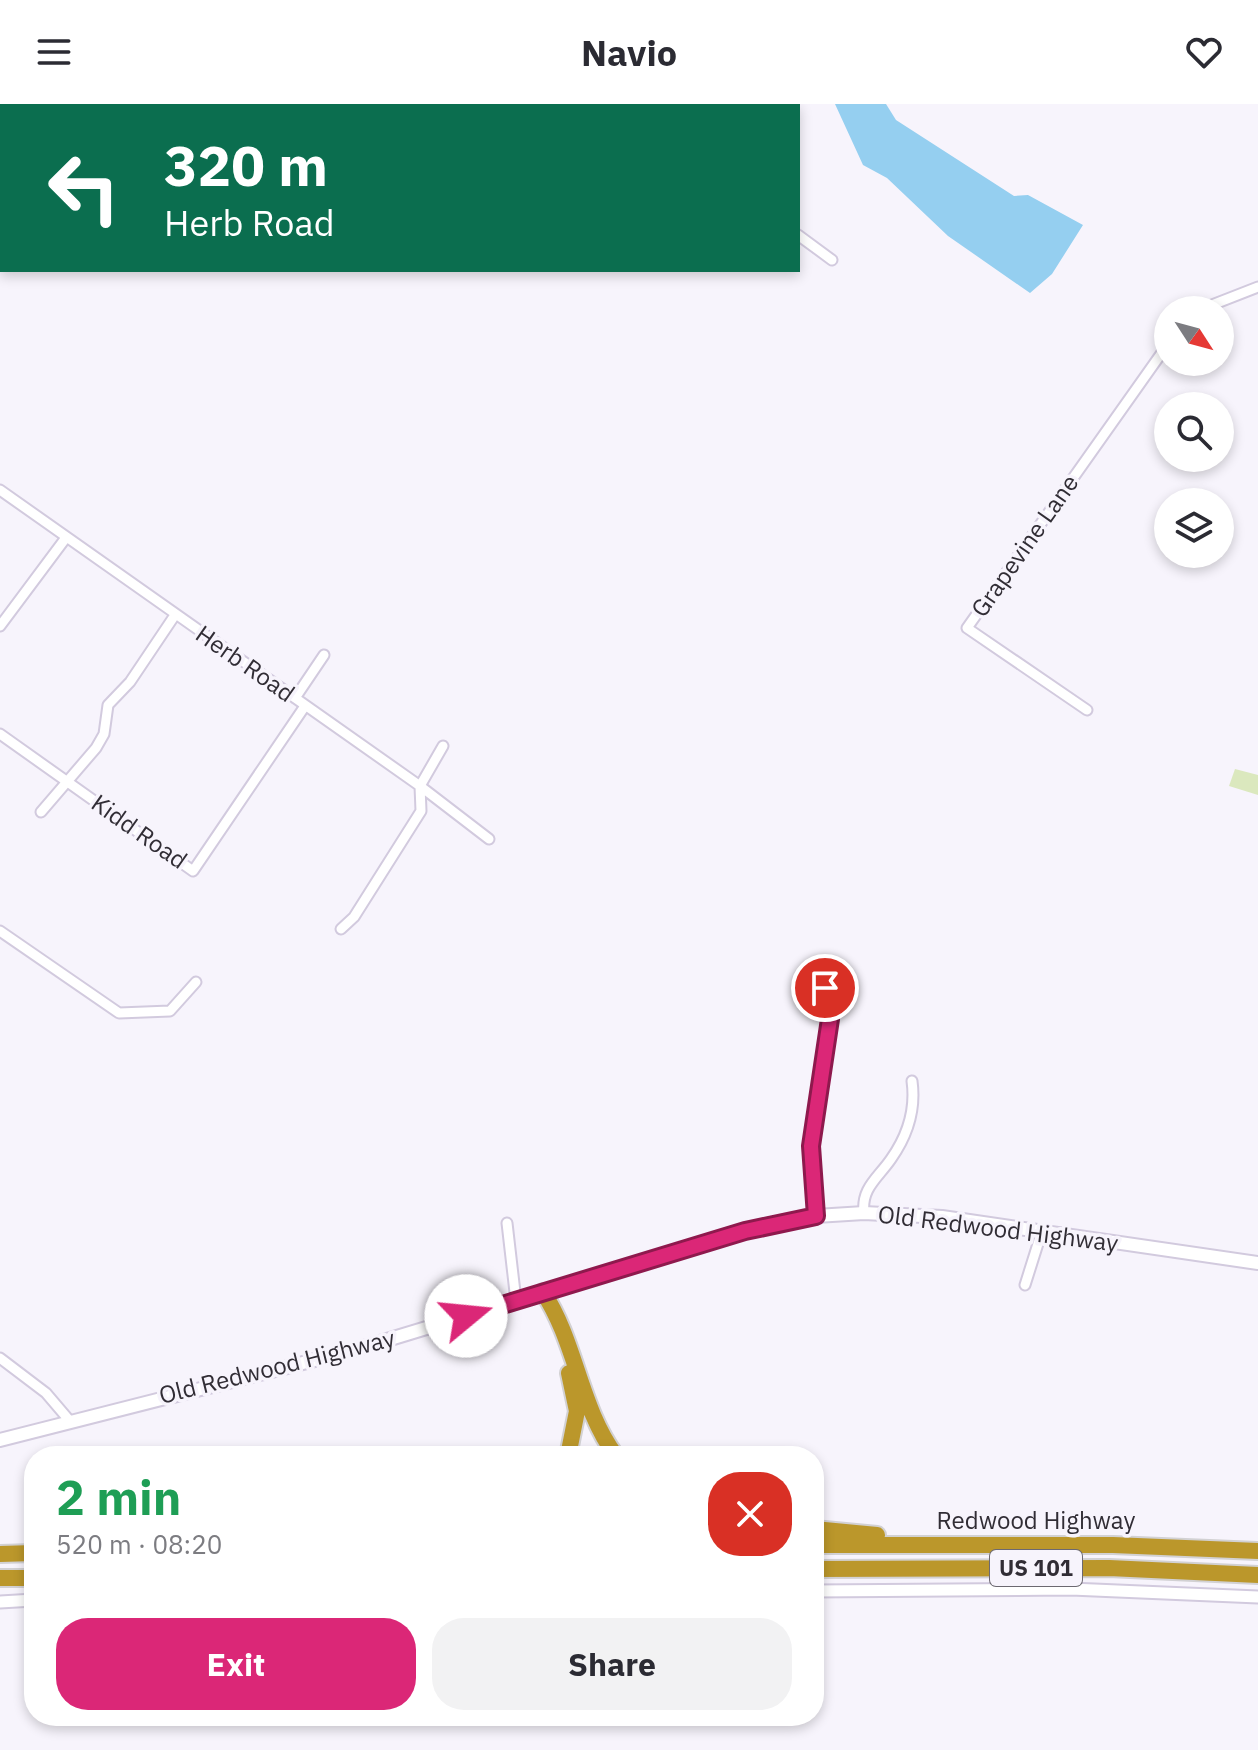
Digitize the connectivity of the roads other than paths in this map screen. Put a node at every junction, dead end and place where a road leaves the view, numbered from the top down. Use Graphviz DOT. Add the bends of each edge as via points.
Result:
graph roads {
  1 [pos="800,236"];
  2 [pos="832,260"];
  3 [pos="1258,287"];
  4 [pos="1234,296"];
  5 [pos="1154,364"];
  6 [pos="0,490"];
  7 [pos="65,539"];
  8 [pos="175,615"];
  9 [pos="0,626"];
  10 [pos="324,655"];
  11 [pos="295,698"];
  12 [pos="305,706"];
  13 [pos="1087,710"];
  14 [pos="0,734"];
  15 [pos="443,746"];
  16 [pos="68,783"];
  17 [pos="420,786"];
  18 [pos="41,812"];
  19 [pos="489,839"];
  20 [pos="341,929"];
  21 [pos="0,931"];
  22 [pos="196,982"];
  23 [pos="825,988"];
  24 [pos="912,1081"];
  25 [pos="864,1213"];
  26 [pos="816,1216"];
  27 [pos="507,1223"];
  28 [pos="1042,1231"];
  29 [pos="1258,1263"];
  30 [pos="1025,1285"];
  31 [pos="543,1292"];
  32 [pos="516,1301"];
  33 [pos="0,1358"];
  34 [pos="69,1420"];
  35 [pos="0,1440"];
  36 [pos="570,1446"];
  37 [pos="610,1446"];
  38 [pos="824,1530"];
  39 [pos="962,1544"];
  40 [pos="824,1545"];
  41 [pos="1258,1551"];
  42 [pos="24,1553"];
  43 [pos="0,1554"];
  44 [pos="824,1569"];
  45 [pos="1258,1575"];
  46 [pos="0,1578"];
  47 [pos="24,1578"];
  48 [pos="824,1591"];
  49 [pos="1258,1597"];
  50 [pos="24,1601"];
  51 [pos="0,1602"];
  1 -- 2 [label="street"];
  3 -- 4 [label="street"];
  5 -- 13 [label="street, Grapevine Lane" via="967,628"];
  6 -- 7 [label="street, Herb Road"];
  7 -- 8 [label="street, Herb Road"];
  7 -- 9 [label="street"];
  8 -- 11 [label="street, Herb Road"];
  8 -- 16 [label="street" via="135,676 108,705 104,734"];
  10 -- 11 [label="street"];
  11 -- 12 [label="street, Herb Road"];
  12 -- 16 [label="street, Kidd Road" via="193,871"];
  12 -- 17 [label="street, Herb Road"];
  14 -- 16 [label="street, Kidd Road"];
  15 -- 17 [label="street"];
  16 -- 18 [label="street"];
  17 -- 19 [label="street, Herb Road"];
  17 -- 20 [label="street" via="421,811 354,917"];
  21 -- 22 [label="street" via="119,1013 170,1011"];
  23 -- 26 [label="street" via="828,1031 811,1146"];
  24 -- 25 [label="street" via="911,1118 892,1158 862,1199"];
  25 -- 26 [label="main road, Old Redwood Highway"];
  25 -- 28 [label="main road, Old Redwood Highway"];
  26 -- 31 [label="main road, Old Redwood Highway" via="745,1231"];
  27 -- 32 [label="street"];
  28 -- 29 [label="main road, Old Redwood Highway"];
  28 -- 30 [label="street"];
  31 -- 32 [label="main road, Old Redwood Highway"];
  31 -- 36 [label="highway" via="573,1384 577,1411"];
  31 -- 37 [label="highway"];
  32 -- 34 [label="main road, Old Redwood Highway" via="354,1350"];
  33 -- 34 [label="street" via="46,1393"];
  34 -- 35 [label="main road, Old Redwood Highway"];
  38 -- 39 [label="highway"];
  39 -- 40 [label="highway, Redwood Highway / US 101"];
  39 -- 41 [label="highway, Redwood Highway / US 101"];
  42 -- 43 [label="highway"];
  44 -- 45 [label="highway, Redwood Highway / US 101" via="1109,1568"];
  46 -- 47 [label="highway"];
  48 -- 49 [label="street" via="1073,1589"];
  50 -- 51 [label="street"];
}
